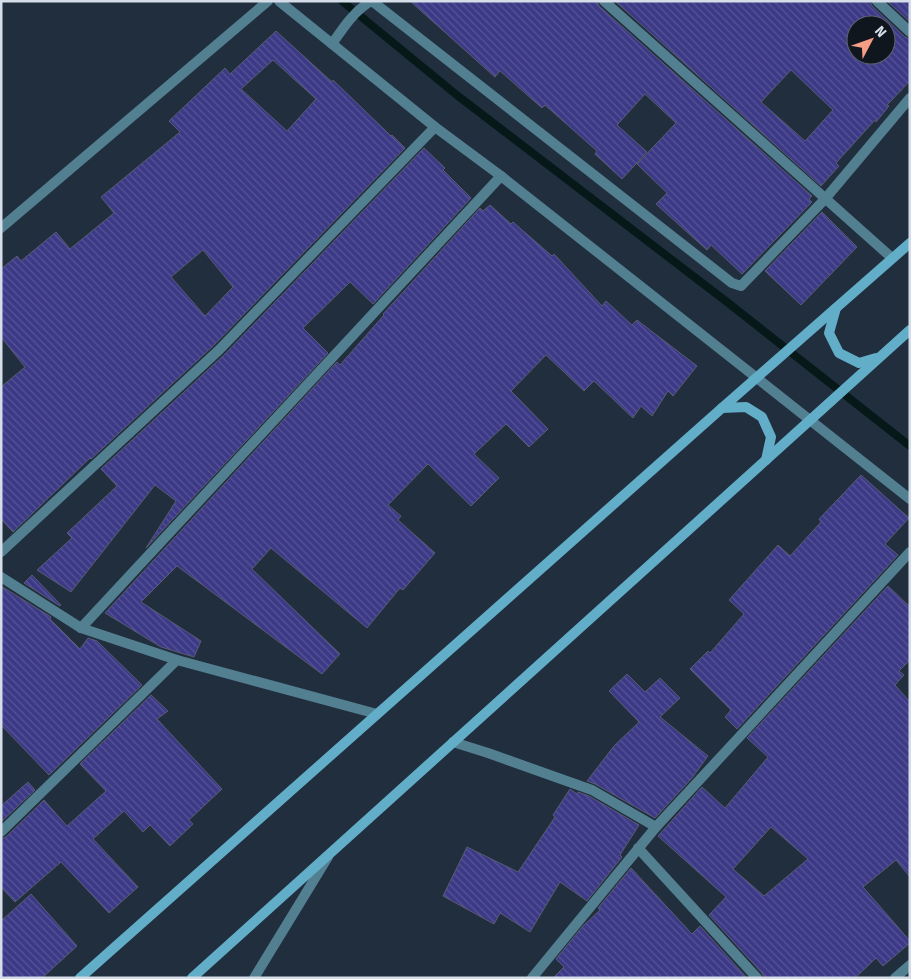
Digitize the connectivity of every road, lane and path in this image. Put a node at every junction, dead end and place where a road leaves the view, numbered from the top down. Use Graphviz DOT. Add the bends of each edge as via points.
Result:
graph roads {
  1 [pos="268,1"];
  2 [pos="278,1"];
  3 [pos="604,1"];
  4 [pos="877,1"];
  5 [pos="369,3"];
  6 [pos="910,32"];
  7 [pos="332,44"];
  8 [pos="910,98"];
  9 [pos="435,128"];
  10 [pos="501,176"];
  11 [pos="825,199"];
  12 [pos="1,228"];
  13 [pos="910,243"];
  14 [pos="892,258"];
  15 [pos="836,307"];
  16 [pos="910,330"];
  17 [pos="880,357"];
  18 [pos="756,377"];
  19 [pos="722,408"];
  20 [pos="810,420"];
  21 [pos="766,460"];
  22 [pos="910,499"];
  23 [pos="1,552"];
  24 [pos="910,552"];
  25 [pos="1,577"];
  26 [pos="81,628"];
  27 [pos="177,660"];
  28 [pos="377,714"];
  29 [pos="453,742"];
  30 [pos="656,828"];
  31 [pos="1,832"];
  32 [pos="638,848"];
  33 [pos="330,853"];
  34 [pos="910,964"];
  35 [pos="80,978"];
  36 [pos="192,978"];
  37 [pos="254,978"];
  38 [pos="532,978"];
  39 [pos="757,978"];
  40 [pos="895,978"];
  1 -- 12 [label="street"];
  2 -- 7 [label="street"];
  3 -- 11 [label="street"];
  4 -- 6 [label="street"];
  5 -- 7 [label="street" via="346,24"];
  5 -- 11 [label="street" via="732,283 742,286"];
  7 -- 9 [label="street"];
  8 -- 11 [label="street"];
  9 -- 10 [label="street"];
  9 -- 23 [label="street" via="219,350"];
  10 -- 18 [label="street"];
  10 -- 26 [label="street"];
  11 -- 14 [label="street"];
  13 -- 14 [label="street"];
  14 -- 15 [label="street"];
  15 -- 17 [label="street" via="829,333 839,353 859,363"];
  15 -- 18 [label="street"];
  16 -- 17 [label="street"];
  17 -- 20 [label="street"];
  18 -- 19 [label="street"];
  18 -- 20 [label="street"];
  19 -- 21 [label="street" via="746,407 762,417 772,437"];
  19 -- 28 [label="street"];
  20 -- 21 [label="street"];
  20 -- 22 [label="street"];
  21 -- 29 [label="street"];
  24 -- 30 [label="street"];
  25 -- 26 [label="street"];
  26 -- 27 [label="street"];
  27 -- 28 [label="street"];
  27 -- 31 [label="street"];
  28 -- 35 [label="street"];
  29 -- 30 [label="street" via="592,790"];
  29 -- 33 [label="street"];
  30 -- 32 [label="street"];
  32 -- 38 [label="street"];
  32 -- 39 [label="street"];
  33 -- 36 [label="street"];
  33 -- 37 [label="street"];
  34 -- 40 [label="street"];
}
